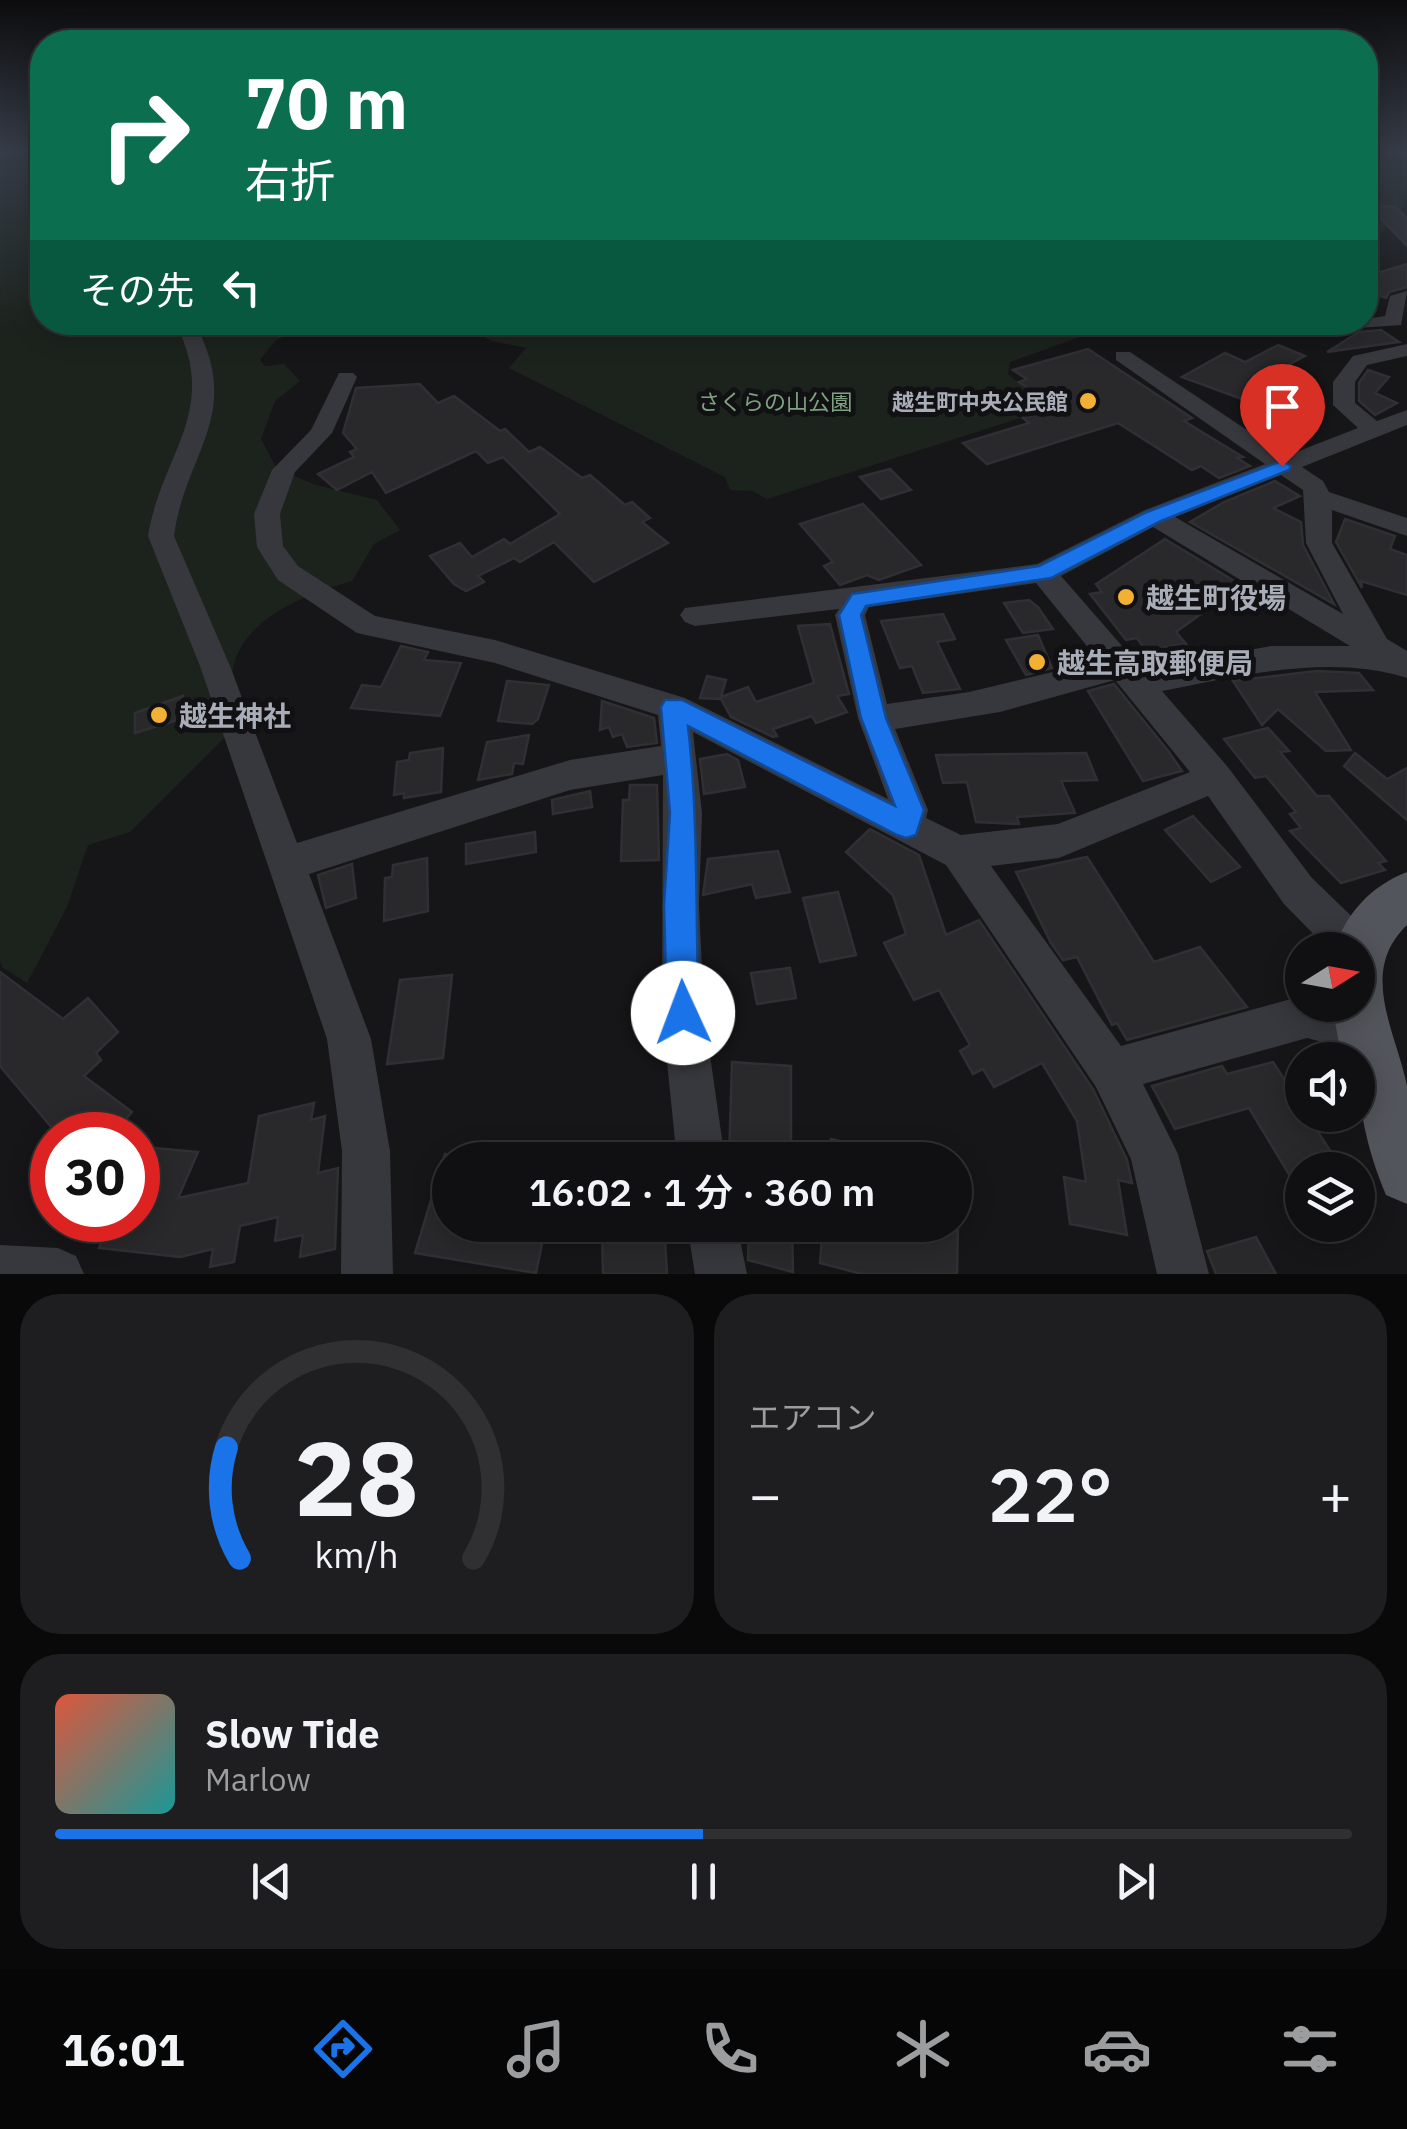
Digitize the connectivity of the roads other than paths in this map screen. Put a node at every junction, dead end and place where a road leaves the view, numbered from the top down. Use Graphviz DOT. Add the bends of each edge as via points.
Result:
graph roads {
  1 [pos="1407,296"];
  2 [pos="1378,321"];
  3 [pos="193,335"];
  4 [pos="1407,350"];
  5 [pos="1123,356"];
  6 [pos="346,377"];
  7 [pos="1407,416"];
  8 [pos="1376,431"];
  9 [pos="1282,466"];
  10 [pos="1319,497"];
  11 [pos="1154,516"];
  12 [pos="1407,528"];
  13 [pos="1043,573"];
  14 [pos="859,599"];
  15 [pos="695,615"];
  16 [pos="1391,657"];
  17 [pos="1132,674"];
  18 [pos="674,707"];
  19 [pos="874,718"];
  20 [pos="679,758"];
  21 [pos="1215,778"];
  22 [pos="906,826"];
  23 [pos="959,852"];
  24 [pos="284,866"];
  25 [pos="1407,895"];
  26 [pos="1340,932"];
  27 [pos="1369,932"];
  28 [pos="1360,1022"];
  29 [pos="1360,1030"];
  30 [pos="1112,1071"];
  31 [pos="698,1142"];
  32 [pos="1407,1174"];
  33 [pos="715,1242"];
  34 [pos="0,1271"];
  35 [pos="58,1274"];
  36 [pos="367,1274"];
  37 [pos="721,1274"];
  38 [pos="1183,1274"];
  1 -- 2 [label="street" via="1396,300 1394,320"];
  3 -- 24 [label="street" via="208,385 195,438 162,517 162,536"];
  4 -- 8 [label="street" via="1360,360 1344,382 1344,404"];
  5 -- 9 [label="street"];
  6 -- 18 [label="street" via="321,433 284,470 267,514 270,547 288,573 366,624 495,652"];
  7 -- 8 [label="street"];
  8 -- 9 [label="street"];
  9 -- 10 [label="street" via="1314,486"];
  9 -- 11 [label="street"];
  10 -- 12 [label="street"];
  10 -- 16 [label="street" via="1319,543"];
  11 -- 13 [label="street"];
  11 -- 16 [label="street"];
  13 -- 14 [label="street"];
  13 -- 17 [label="street"];
  14 -- 15 [label="street"];
  14 -- 19 [label="street" via="850,615"];
  16 -- 17 [label="street" via="1271,658"];
  17 -- 19 [label="street"];
  17 -- 21 [label="street"];
  18 -- 20 [label="street"];
  18 -- 22 [label="street"];
  19 -- 22 [label="street" via="910,810"];
  20 -- 24 [label="street" via="570,775"];
  20 -- 31 [label="street" via="683,1013"];
  21 -- 23 [label="street" via="1059,841"];
  21 -- 26 [label="street" via="1298,891"];
  22 -- 23 [label="street"];
  23 -- 30 [label="street"];
  24 -- 36 [label="street" via="349,1039 366,1151"];
  25 -- 27 [label="main road" via="1380,914"];
  28 -- 29 [label="main road"];
  29 -- 30 [label="street" via="1307,1016"];
  29 -- 32 [label="main road"];
  30 -- 38 [label="street" via="1154,1154"];
  33 -- 37 [label="street"];
  34 -- 35 [label="street"];
}
